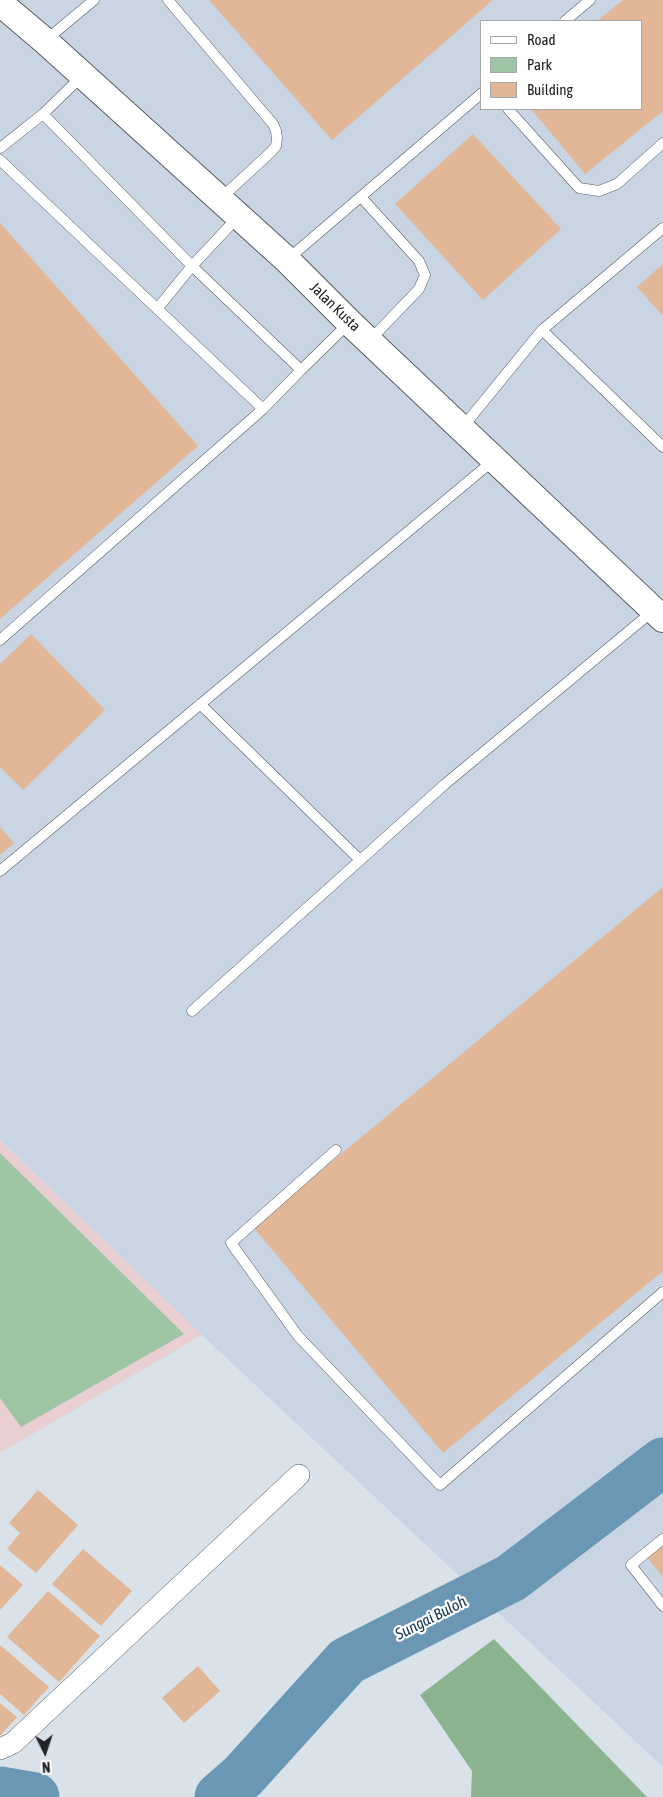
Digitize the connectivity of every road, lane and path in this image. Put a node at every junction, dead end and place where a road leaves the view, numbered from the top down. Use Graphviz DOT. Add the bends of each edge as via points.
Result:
graph roads {
  1 [pos="94,0"];
  2 [pos="168,0"];
  3 [pos="590,0"];
  4 [pos="0,3"];
  5 [pos="566,20"];
  6 [pos="45,41"];
  7 [pos="83,76"];
  8 [pos="480,95"];
  9 [pos="509,110"];
  10 [pos="43,114"];
  11 [pos="663,143"];
  12 [pos="0,148"];
  13 [pos="0,160"];
  14 [pos="361,196"];
  15 [pos="228,208"];
  16 [pos="663,228"];
  17 [pos="287,260"];
  18 [pos="192,266"];
  19 [pos="157,309"];
  20 [pos="350,323"];
  21 [pos="542,330"];
  22 [pos="369,340"];
  23 [pos="301,370"];
  24 [pos="263,408"];
  25 [pos="462,429"];
  26 [pos="663,448"];
  27 [pos="494,460"];
  28 [pos="659,615"];
  29 [pos="0,640"];
  30 [pos="200,704"];
  31 [pos="360,860"];
  32 [pos="0,871"];
  33 [pos="192,1011"];
  34 [pos="336,1150"];
  35 [pos="663,1292"];
  36 [pos="299,1475"];
  37 [pos="663,1539"];
  38 [pos="663,1606"];
  39 [pos="0,1749"];
  1 -- 6 [label="lane"];
  2 -- 15 [label="lane" via="276,131 276,146"];
  3 -- 5 [label="lane"];
  4 -- 6 [label="street, Jalan Kusta"];
  6 -- 7 [label="street, Jalan Kusta"];
  7 -- 10 [label="lane"];
  7 -- 15 [label="street, Jalan Kusta"];
  8 -- 14 [label="lane"];
  9 -- 11 [label="lane" via="579,188 599,191 617,184"];
  10 -- 12 [label="lane"];
  10 -- 18 [label="lane"];
  13 -- 19 [label="lane"];
  14 -- 17 [label="lane"];
  14 -- 22 [label="lane" via="419,261 425,275 419,289"];
  15 -- 17 [label="street, Jalan Kusta"];
  15 -- 18 [label="lane"];
  16 -- 21 [label="lane"];
  17 -- 20 [label="street, Jalan Kusta"];
  18 -- 19 [label="lane"];
  18 -- 23 [label="lane"];
  19 -- 24 [label="lane"];
  20 -- 22 [label="street, Jalan Kusta"];
  20 -- 23 [label="lane"];
  21 -- 25 [label="lane"];
  21 -- 26 [label="lane"];
  22 -- 25 [label="street, Jalan Kusta"];
  23 -- 24 [label="lane"];
  24 -- 29 [label="lane"];
  25 -- 27 [label="street, Jalan Kusta"];
  27 -- 28 [label="street, Jalan Kusta"];
  27 -- 30 [label="lane"];
  28 -- 31 [label="lane" via="444,785"];
  30 -- 31 [label="lane"];
  30 -- 32 [label="lane"];
  31 -- 33 [label="lane"];
  34 -- 35 [label="lane" via="231,1243 298,1336 440,1485"];
  36 -- 39 [label="street" via="13,1743"];
  37 -- 38 [label="lane" via="631,1564"];
}
